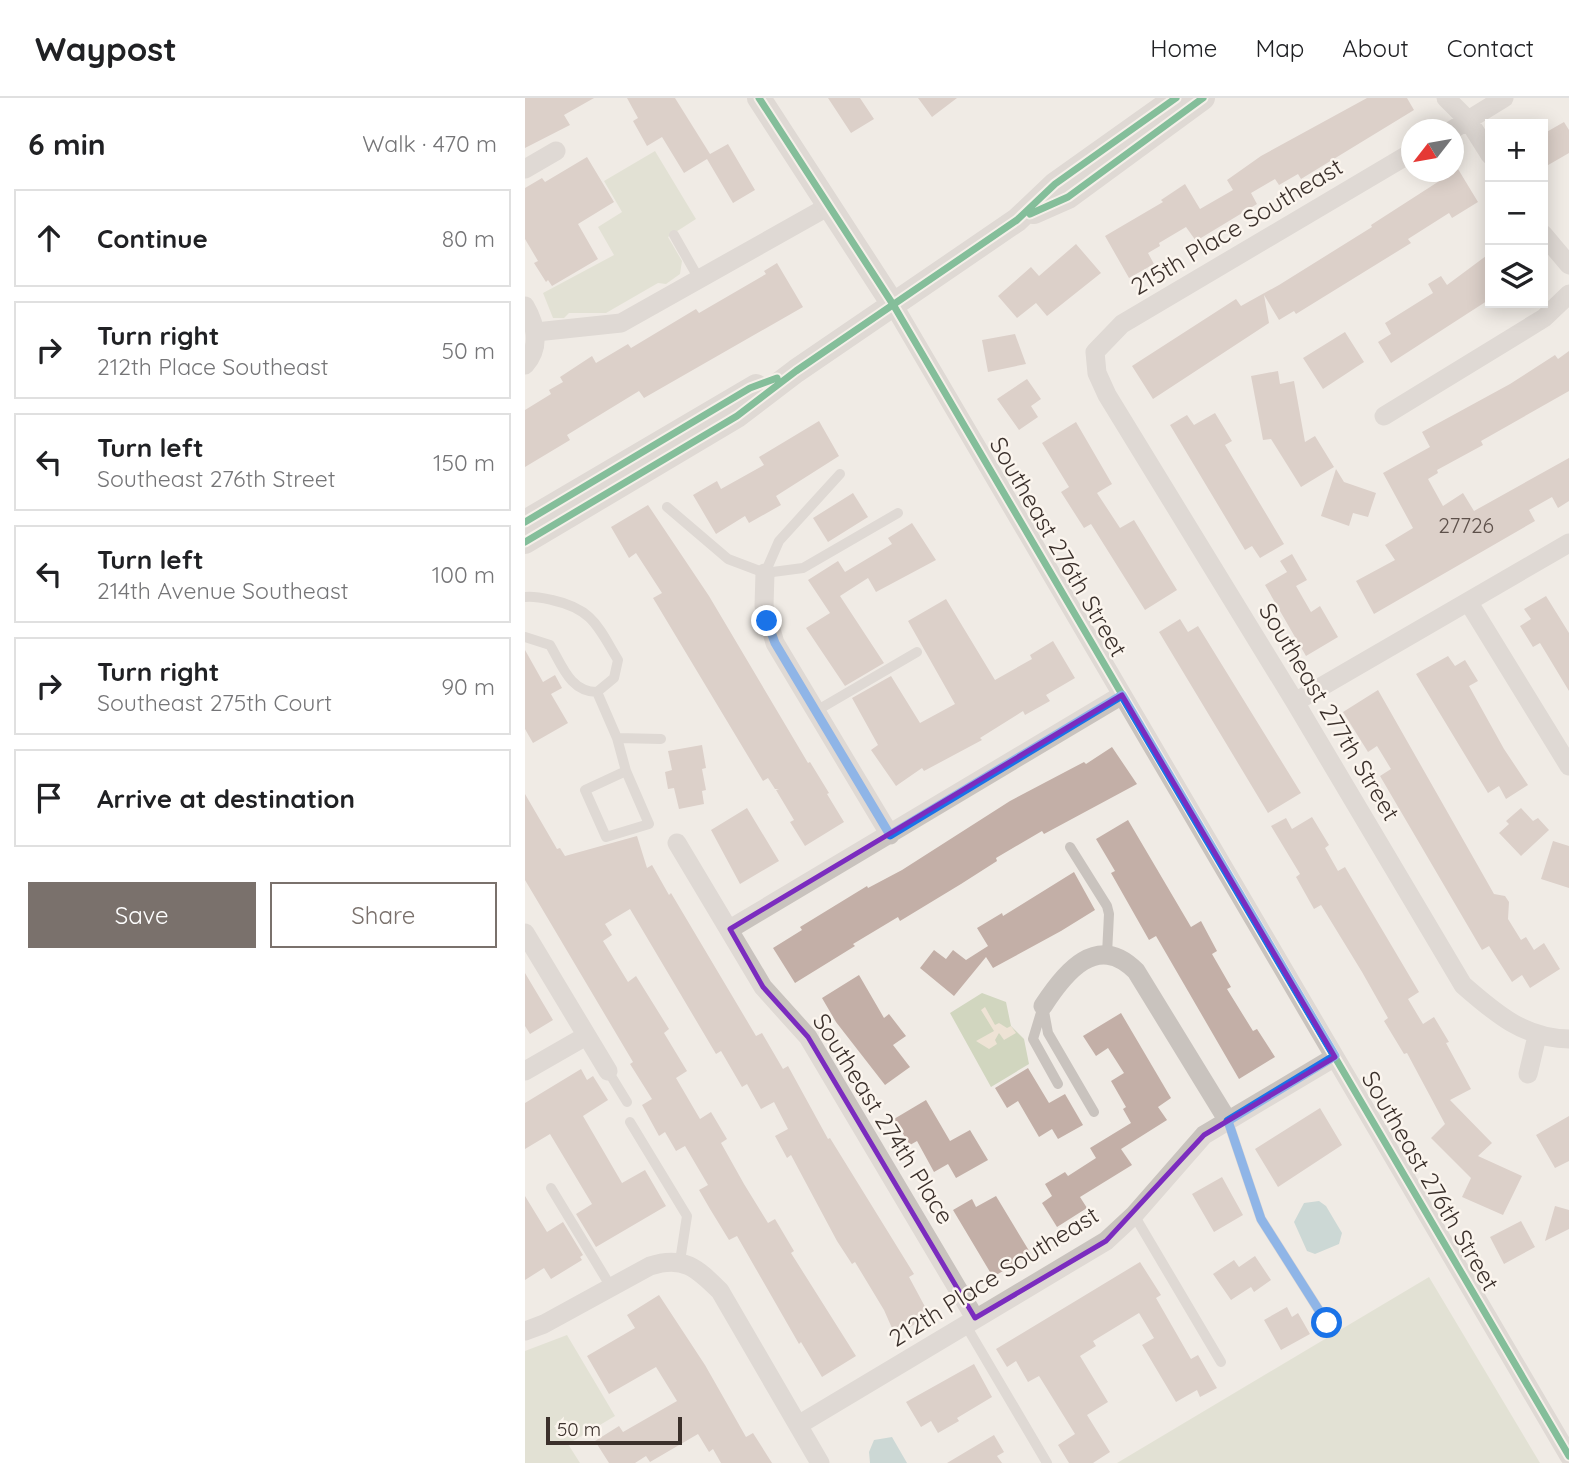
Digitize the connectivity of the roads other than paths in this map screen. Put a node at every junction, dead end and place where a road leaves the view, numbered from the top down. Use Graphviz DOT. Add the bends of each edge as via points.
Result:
graph roads {
  1 [pos="759,98"];
  2 [pos="1176,98"];
  3 [pos="1203,98"];
  4 [pos="1446,98"];
  5 [pos="1464,98"];
  6 [pos="1504,98"];
  7 [pos="1457,119"];
  8 [pos="1461,119"];
  9 [pos="1464,123"];
  10 [pos="1464,129"];
  11 [pos="1485,150"];
  12 [pos="555,151"];
  13 [pos="1401,159"];
  14 [pos="525,169"];
  15 [pos="829,206"];
  16 [pos="1017,219"];
  17 [pos="674,235"];
  18 [pos="1548,240"];
  19 [pos="1569,265"];
  20 [pos="699,279"];
  21 [pos="1569,294"];
  22 [pos="525,306"];
  23 [pos="894,306"];
  24 [pos="536,332"];
  25 [pos="1095,352"];
  26 [pos="525,365"];
  27 [pos="796,371"];
  28 [pos="1384,416"];
  29 [pos="840,474"];
  30 [pos="667,507"];
  31 [pos="898,513"];
  32 [pos="525,522"];
  33 [pos="525,542"];
  34 [pos="1569,543"];
  35 [pos="765,573"];
  36 [pos="525,597"];
  37 [pos="1469,603"];
  38 [pos="525,637"];
  39 [pos="917,652"];
  40 [pos="597,692"];
  41 [pos="1122,695"];
  42 [pos="1296,702"];
  43 [pos="816,711"];
  44 [pos="617,738"];
  45 [pos="661,739"];
  46 [pos="1569,766"];
  47 [pos="626,771"];
  48 [pos="890,835"];
  49 [pos="677,842"];
  50 [pos="1070,847"];
  51 [pos="730,929"];
  52 [pos="525,933"];
  53 [pos="1107,954"];
  54 [pos="1043,1006"];
  55 [pos="586,1036"];
  56 [pos="1537,1036"];
  57 [pos="1569,1039"];
  58 [pos="1335,1056"];
  59 [pos="525,1071"];
  60 [pos="608,1072"];
  61 [pos="1528,1074"];
  62 [pos="1058,1084"];
  63 [pos="627,1102"];
  64 [pos="1094,1112"];
  65 [pos="1228,1121"];
  66 [pos="630,1122"];
  67 [pos="551,1188"];
  68 [pos="1134,1215"];
  69 [pos="680,1261"];
  70 [pos="611,1287"];
  71 [pos="970,1321"];
  72 [pos="1327,1323"];
  73 [pos="525,1331"];
  74 [pos="1221,1362"];
  75 [pos="800,1424"];
  76 [pos="1569,1456"];
  77 [pos="820,1463"];
  78 [pos="1047,1463"];
  1 -- 15 [label="street, Southeast 276th Street"];
  2 -- 16 [label="street" via="1055,184"];
  3 -- 16 [label="street" via="1068,197"];
  4 -- 7 [label="street"];
  5 -- 8 [label="street"];
  6 -- 9 [label="street"];
  10 -- 11 [label="street"];
  12 -- 14 [label="street"];
  13 -- 25 [label="street, 215th Place Southeast" via="1122,324"];
  15 -- 20 [label="street"];
  15 -- 23 [label="street, Southeast 276th Street"];
  16 -- 23 [label="street"];
  17 -- 20 [label="lane"];
  18 -- 19 [label="street"];
  20 -- 24 [label="street" via="621,323"];
  21 -- 28 [label="street" via="1544,318"];
  22 -- 24 [label="street"];
  23 -- 27 [label="street"];
  23 -- 41 [label="street, Southeast 276th Street"];
  24 -- 26 [label="street" via="533,357"];
  25 -- 42 [label="street, Southeast 277th Street" via="1097,373 1107,395"];
  27 -- 32 [label="street" via="750,388"];
  27 -- 33 [label="street" via="737,416"];
  29 -- 35 [label="lane" via="779,541"];
  30 -- 35 [label="lane" via="728,559"];
  31 -- 35 [label="lane" via="803,568"];
  34 -- 37 [label="street"];
  35 -- 43 [label="street" via="767,621 775,643"];
  36 -- 40 [label="lane" via="569,604 587,612 596,623 618,660 614,678"];
  37 -- 42 [label="street"];
  37 -- 46 [label="street"];
  38 -- 40 [label="lane" via="550,645 574,685"];
  39 -- 43 [label="lane"];
  40 -- 44 [label="lane"];
  41 -- 48 [label="street"];
  41 -- 58 [label="street, Southeast 276th Street"];
  42 -- 56 [label="street, Southeast 277th Street" via="1463,985"];
  43 -- 48 [label="street"];
  44 -- 45 [label="lane"];
  44 -- 47 [label="lane"];
  47 -- 47 [label="lane" via="585,790 606,837 649,824"];
  48 -- 51 [label="street"];
  49 -- 51 [label="street, Southeast 274th Place"];
  50 -- 53 [label="lane" via="1107,906"];
  51 -- 71 [label="street, Southeast 274th Place" via="763,987 808,1037"];
  52 -- 55 [label="street"];
  53 -- 54 [label="street" via="1087,959 1063,975"];
  53 -- 65 [label="street" via="1125,960 1136,971"];
  54 -- 62 [label="lane" via="1033,1039"];
  54 -- 64 [label="lane" via="1048,1033"];
  55 -- 59 [label="street"];
  55 -- 60 [label="street"];
  56 -- 57 [label="street"];
  56 -- 61 [label="street"];
  58 -- 65 [label="street, 212th Place Southeast"];
  58 -- 76 [label="street, Southeast 276th Street"];
  60 -- 63 [label="lane"];
  65 -- 68 [label="street, 212th Place Southeast" via="1188,1150"];
  65 -- 72 [label="lane" via="1261,1219"];
  66 -- 69 [label="lane" via="687,1216"];
  67 -- 70 [label="lane"];
  68 -- 71 [label="street, 212th Place Southeast" via="1106,1241"];
  68 -- 74 [label="lane"];
  69 -- 70 [label="street" via="650,1266"];
  69 -- 75 [label="street" via="720,1291"];
  70 -- 73 [label="street"];
  71 -- 75 [label="street, 212th Place Southeast"];
  71 -- 78 [label="lane"];
  75 -- 77 [label="street"];
}
